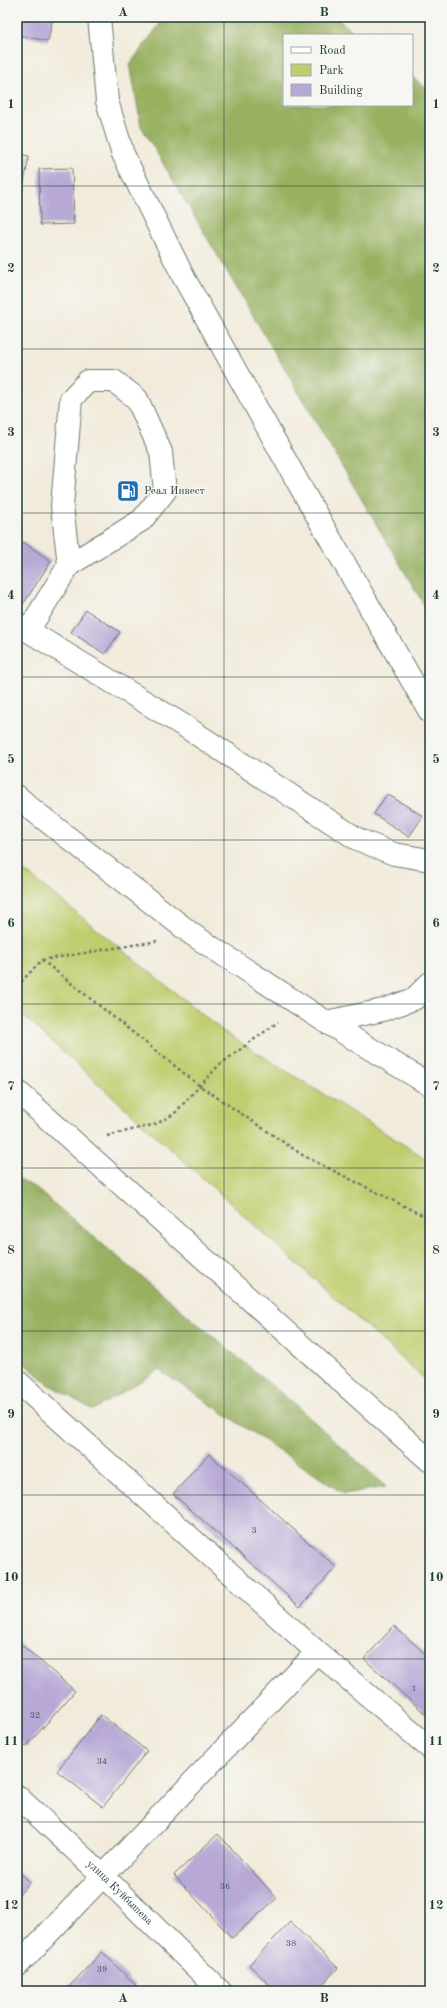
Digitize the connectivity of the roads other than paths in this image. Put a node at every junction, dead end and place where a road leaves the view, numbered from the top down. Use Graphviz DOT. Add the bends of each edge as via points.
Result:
graph roads {
  1 [pos="99,17"];
  2 [pos="69,565"];
  3 [pos="23,628"];
  4 [pos="430,712"];
  5 [pos="17,796"];
  6 [pos="430,860"];
  7 [pos="430,983"];
  8 [pos="326,1022"];
  9 [pos="430,1085"];
  10 [pos="17,1090"];
  11 [pos="17,1381"];
  12 [pos="430,1461"];
  13 [pos="317,1652"];
  14 [pos="430,1748"];
  15 [pos="17,1796"];
  16 [pos="102,1875"];
  17 [pos="17,1966"];
  18 [pos="220,1991"];
  1 -- 4 [label="street" via="107,101 123,154 188,285"];
  2 -- 2 [label="street" via="62,506 71,399 88,381 114,382 137,399 161,452 165,491 142,520"];
  2 -- 3 [label="street"];
  3 -- 6 [label="street" via="186,727 357,839 394,854"];
  5 -- 8 [label="street" via="193,935"];
  7 -- 8 [label="street" via="414,999 383,1010"];
  8 -- 9 [label="street"];
  10 -- 12 [label="street"];
  11 -- 13 [label="street"];
  13 -- 14 [label="street"];
  13 -- 16 [label="street"];
  15 -- 16 [label="street, улица Куйбышева"];
  16 -- 17 [label="street"];
  16 -- 18 [label="street, улица Куйбышева"];
}
